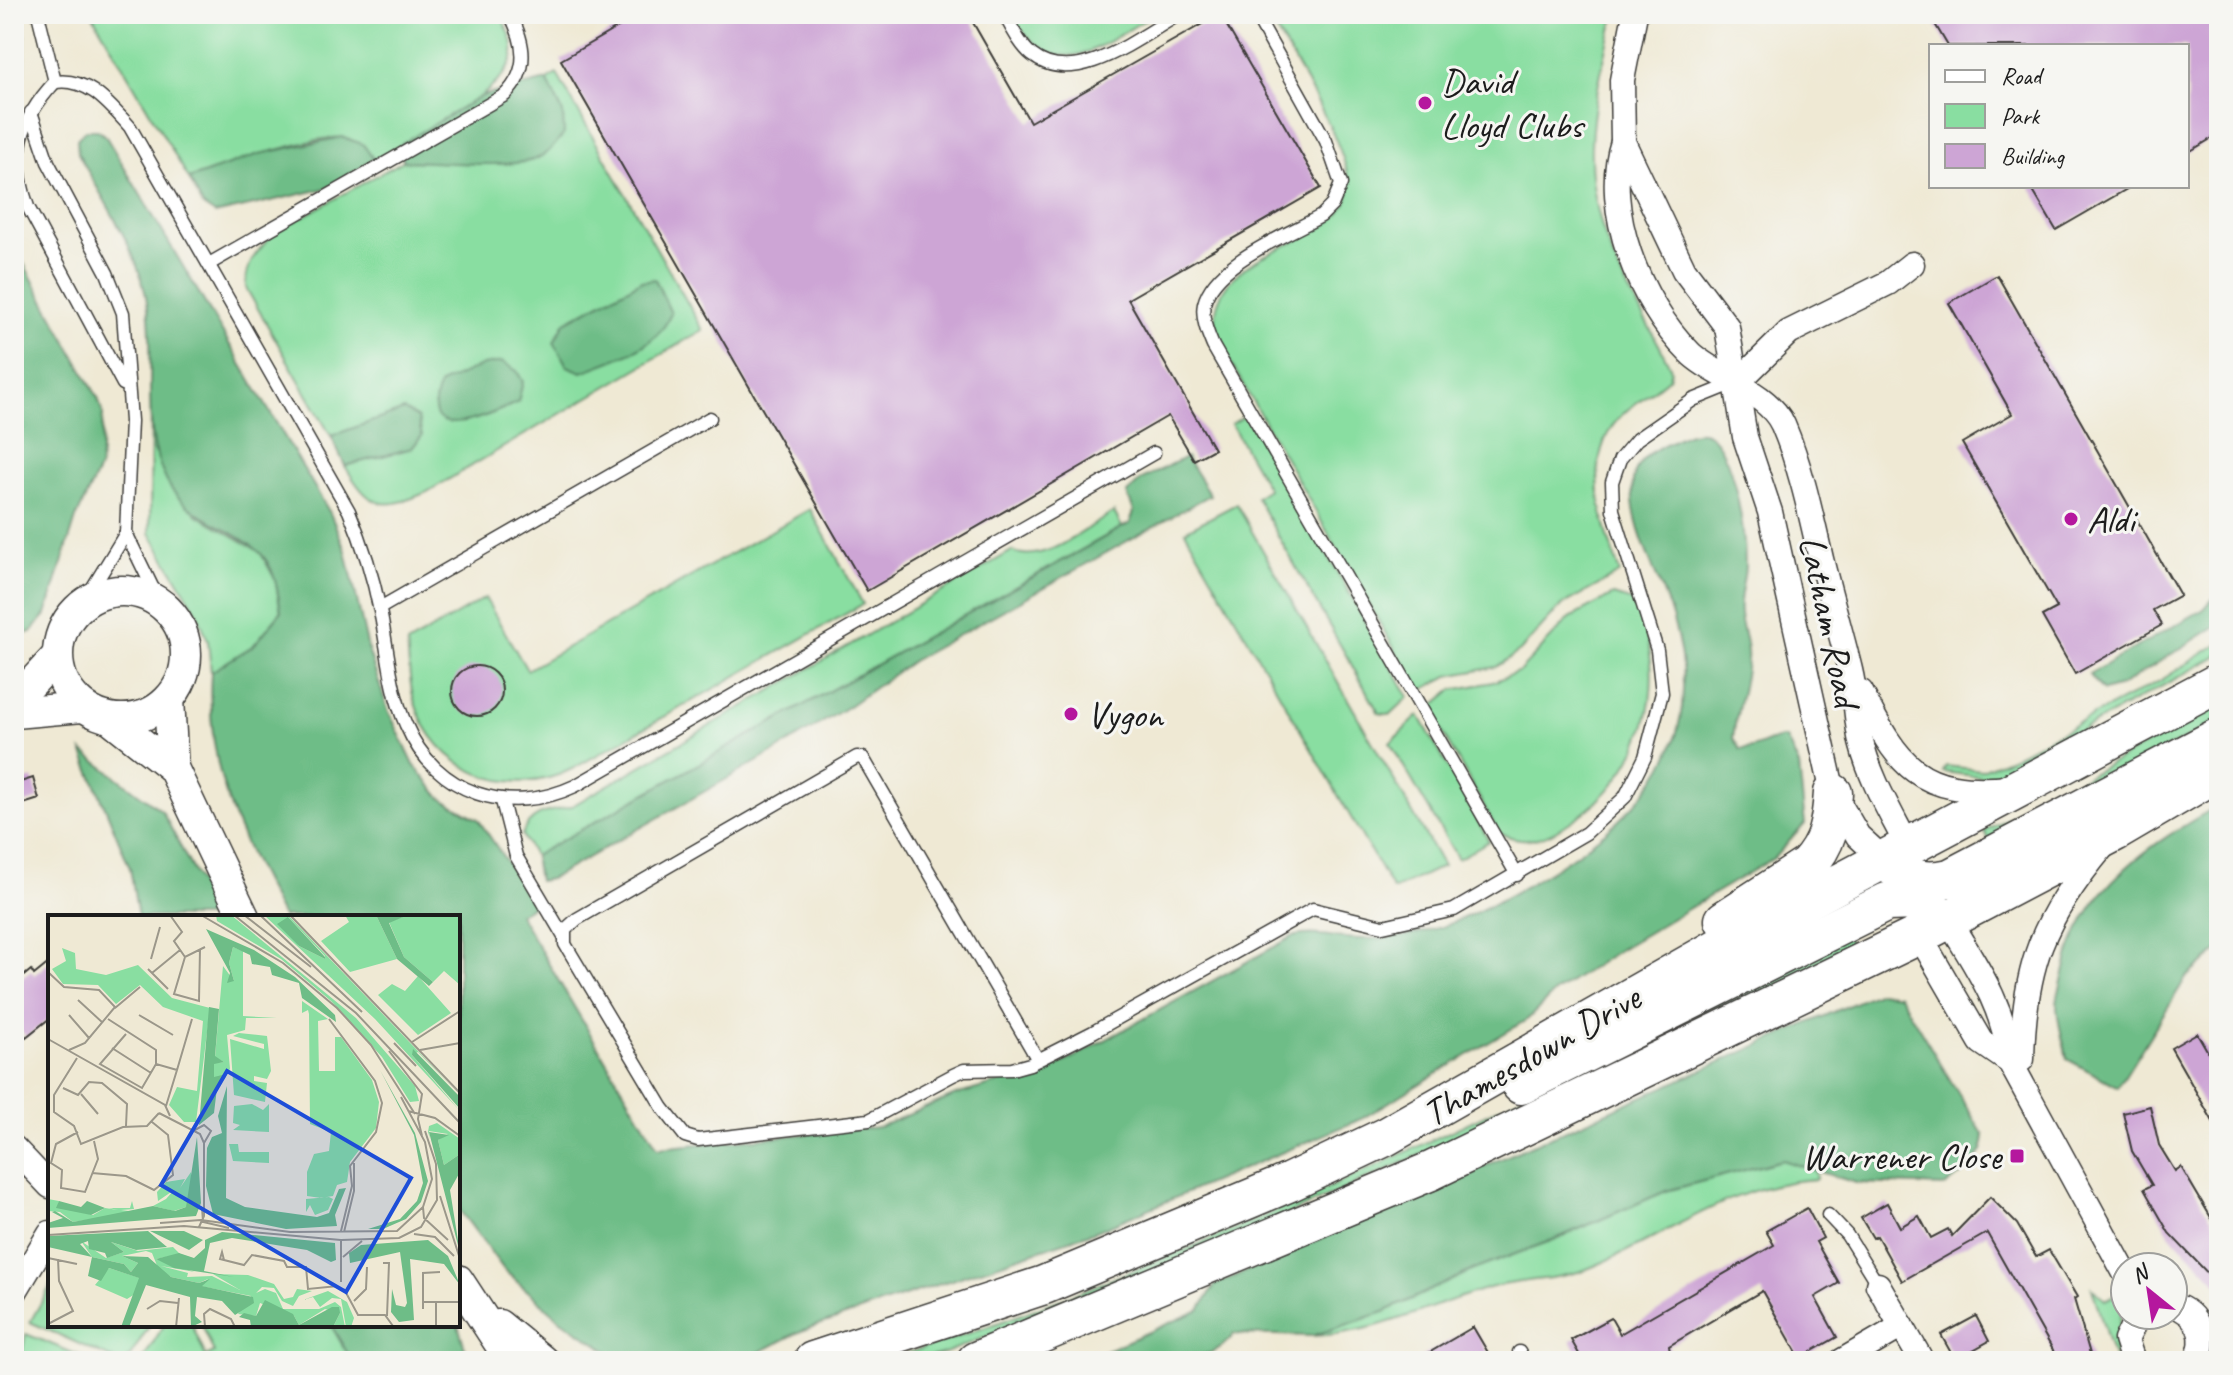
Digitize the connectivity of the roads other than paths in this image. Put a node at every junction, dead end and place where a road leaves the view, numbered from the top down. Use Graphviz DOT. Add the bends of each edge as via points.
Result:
graph roads {
  1 [pos="38,14"];
  2 [pos="510,14"];
  3 [pos="1004,14"];
  4 [pos="1180,14"];
  5 [pos="1255,14"];
  6 [pos="1635,14"];
  7 [pos="55,82"];
  8 [pos="31,112"];
  9 [pos="1623,142"];
  10 [pos="209,264"];
  11 [pos="1912,264"];
  12 [pos="1738,382"];
  13 [pos="127,392"];
  14 [pos="710,418"];
  15 [pos="1154,453"];
  16 [pos="126,533"];
  17 [pos="160,603"];
  18 [pos="82,605"];
  19 [pos="380,608"];
  20 [pos="57,656"];
  21 [pos="1851,672"];
  22 [pos="2219,682"];
  23 [pos="169,699"];
  24 [pos="14,702"];
  25 [pos="82,707"];
  26 [pos="14,713"];
  27 [pos="111,719"];
  28 [pos="2219,737"];
  29 [pos="173,768"];
  30 [pos="2219,771"];
  31 [pos="2023,787"];
  32 [pos="1833,793"];
  33 [pos="502,801"];
  34 [pos="2115,832"];
  35 [pos="1896,853"];
  36 [pos="1517,875"];
  37 [pos="1915,892"];
  38 [pos="243,915"];
  39 [pos="1934,928"];
  40 [pos="564,937"];
  41 [pos="1682,967"];
  42 [pos="1038,1060"];
  43 [pos="2016,1072"];
  44 [pos="1413,1123"];
  45 [pos="14,1148"];
  46 [pos="48,1184"];
  47 [pos="1828,1215"];
  48 [pos="48,1236"];
  49 [pos="2113,1251"];
  50 [pos="460,1283"];
  51 [pos="1878,1285"];
  52 [pos="14,1293"];
  53 [pos="478,1308"];
  54 [pos="2189,1313"];
  55 [pos="1902,1326"];
  56 [pos="2128,1331"];
  57 [pos="1919,1356"];
  58 [pos="2204,1359"];
  59 [pos="493,1361"];
  60 [pos="511,1361"];
  61 [pos="543,1361"];
  62 [pos="813,1361"];
  63 [pos="976,1361"];
  64 [pos="1842,1361"];
  65 [pos="2133,1361"];
  1 -- 7 [label="lane"];
  2 -- 10 [label="lane" via="523,42 524,60 517,82 505,95"];
  3 -- 4 [label="lane" via="1033,56 1067,68 1105,55"];
  5 -- 36 [label="lane" via="1326,141 1341,184 1321,216 1225,270 1203,307 1205,325"];
  6 -- 9 [label="street, Latham Road" via="1622,80"];
  7 -- 8 [label="lane"];
  7 -- 10 [label="lane" via="84,85 130,127"];
  8 -- 13 [label="lane" via="48,162 119,301"];
  8 -- 13 [label="lane" via="18,147 23,193"];
  9 -- 12 [label="street, Latham Road" via="1679,260 1727,327"];
  9 -- 12 [label="street, Latham Road" via="1615,187 1635,266 1690,353"];
  10 -- 19 [label="lane" via="349,511"];
  11 -- 12 [label="street" via="1888,283 1789,332"];
  12 -- 21 [label="street, Latham Road" via="1782,422"];
  12 -- 32 [label="street, Latham Road" via="1745,437 1770,512"];
  12 -- 36 [label="lane" via="1693,400 1660,421 1620,459 1612,482 1613,510 1657,650 1662,693 1654,729 1625,797 1586,833"];
  13 -- 16 [label="lane" via="131,421"];
  14 -- 19 [label="lane"];
  15 -- 33 [label="lane" via="575,786 552,797"];
  16 -- 17 [label="lane"];
  16 -- 18 [label="lane"];
  17 -- 18 [label="street" via="120,591 100,594"];
  17 -- 23 [label="street" via="182,631 186,649 180,684"];
  18 -- 20 [label="street" via="68,619"];
  19 -- 33 [label="lane" via="405,725 423,756 454,783"];
  20 -- 24 [label="street"];
  20 -- 25 [label="street" via="60,675"];
  21 -- 31 [label="street, Latham Road" via="1905,765 1950,787"];
  21 -- 35 [label="street, Latham Road" via="1868,765"];
  22 -- 31 [label="main road, Thamesdown Drive"];
  23 -- 27 [label="street" via="132,719"];
  23 -- 29 [label="street"];
  25 -- 26 [label="street"];
  25 -- 27 [label="street"];
  27 -- 29 [label="street"];
  28 -- 37 [label="main road"];
  29 -- 38 [label="street"];
  30 -- 34 [label="main road, Thamesdown Drive"];
  31 -- 35 [label="main road, Thamesdown Drive"];
  32 -- 35 [label="street, Latham Road" via="1858,836"];
  32 -- 41 [label="main road" via="1826,839 1818,855 1730,914"];
  33 -- 40 [label="lane" via="516,856"];
  34 -- 39 [label="main road, Thamesdown Drive"];
  34 -- 43 [label="street" via="2077,877 2038,945"];
  35 -- 37 [label="main road"];
  35 -- 41 [label="main road, Thamesdown Drive"];
  36 -- 42 [label="lane" via="1454,910 1383,926 1313,909"];
  37 -- 39 [label="main road"];
  37 -- 44 [label="main road" via="1531,1082"];
  39 -- 43 [label="street" via="1981,1042"];
  39 -- 43 [label="street" via="1998,1005"];
  39 -- 63 [label="main road, Thamesdown Drive" via="1431,1171"];
  40 -- 42 [label="lane" via="663,1108 685,1136 698,1140 869,1120 964,1070 1012,1069"];
  40 -- 42 [label="lane" via="577,919 801,787 863,758"];
  41 -- 44 [label="main road, Thamesdown Drive"];
  43 -- 49 [label="street"];
  44 -- 62 [label="main road, Thamesdown Drive" via="1290,1182 1044,1285"];
  45 -- 46 [label="street"];
  47 -- 51 [label="lane"];
  48 -- 52 [label="street"];
  50 -- 53 [label="street"];
  51 -- 55 [label="street"];
  53 -- 59 [label="street"];
  53 -- 60 [label="street"];
  53 -- 61 [label="street"];
  54 -- 58 [label="street" via="2201,1331"];
  55 -- 57 [label="street"];
  55 -- 64 [label="street"];
  56 -- 65 [label="street"];
}
